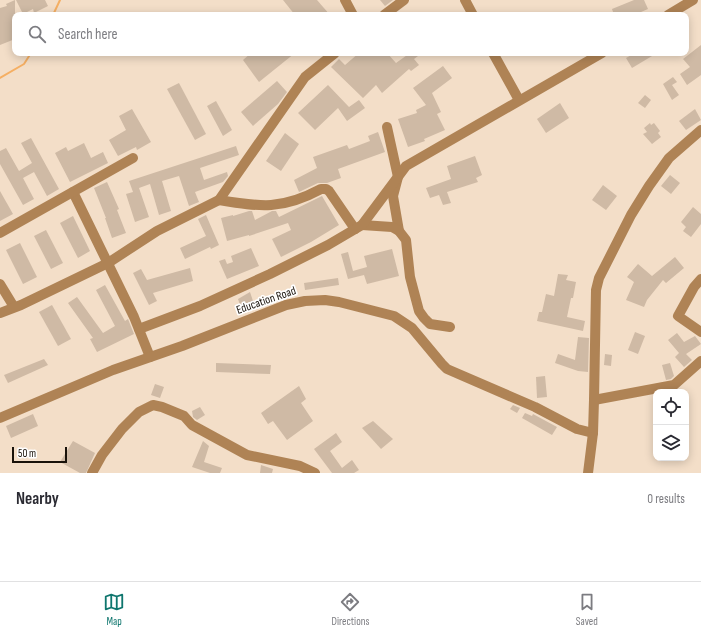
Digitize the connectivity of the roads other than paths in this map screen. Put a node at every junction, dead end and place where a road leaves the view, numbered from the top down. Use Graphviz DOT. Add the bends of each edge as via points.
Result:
graph roads {
  1 [pos="345,0"];
  2 [pos="404,0"];
  3 [pos="465,0"];
  4 [pos="691,1"];
  5 [pos="351,12"];
  6 [pos="388,12"];
  7 [pos="471,12"];
  8 [pos="673,12"];
  9 [pos="331,56"];
  10 [pos="495,56"];
  11 [pos="597,56"];
  12 [pos="519,100"];
  13 [pos="387,127"];
  14 [pos="701,130"];
  15 [pos="133,158"];
  16 [pos="398,177"];
  17 [pos="73,192"];
  18 [pos="219,200"];
  19 [pos="358,227"];
  20 [pos="399,231"];
  21 [pos="0,233"];
  22 [pos="108,262"];
  23 [pos="701,279"];
  24 [pos="0,284"];
  25 [pos="14,307"];
  26 [pos="0,312"];
  27 [pos="450,327"];
  28 [pos="139,330"];
  29 [pos="701,332"];
  30 [pos="150,357"];
  31 [pos="701,361"];
  32 [pos="594,400"];
  33 [pos="0,418"];
  34 [pos="593,433"];
  35 [pos="92,473"];
  36 [pos="315,473"];
  37 [pos="588,473"];
  1 -- 5 [label="street"];
  2 -- 6 [label="street"];
  3 -- 7 [label="street"];
  4 -- 8 [label="street"];
  9 -- 18 [label="street" via="305,77"];
  10 -- 12 [label="street"];
  11 -- 12 [label="street"];
  12 -- 16 [label="street" via="417,159 406,166"];
  13 -- 16 [label="street"];
  14 -- 32 [label="street" via="669,158 648,186 599,278 596,290"];
  15 -- 17 [label="street"];
  16 -- 19 [label="street"];
  16 -- 20 [label="street" via="393,196"];
  17 -- 21 [label="street"];
  17 -- 22 [label="street"];
  18 -- 19 [label="street" via="254,206 273,206 292,202 326,188"];
  18 -- 22 [label="street" via="157,231"];
  19 -- 20 [label="street" via="392,227"];
  19 -- 28 [label="street" via="270,274"];
  20 -- 27 [label="street" via="406,240 408,270 419,311 430,324"];
  22 -- 25 [label="street"];
  22 -- 28 [label="street"];
  23 -- 29 [label="street" via="678,316"];
  24 -- 25 [label="street"];
  25 -- 26 [label="street"];
  28 -- 30 [label="street"];
  30 -- 33 [label="street, Education Road"];
  30 -- 34 [label="street, Education Road" via="286,305 305,301 339,302 394,316 412,328 447,369 535,407 577,429"];
  31 -- 32 [label="street" via="674,385"];
  32 -- 34 [label="street"];
  34 -- 37 [label="street"];
  35 -- 36 [label="street" via="122,429 139,412 153,406 184,416 192,425 247,455 300,466"];
}
